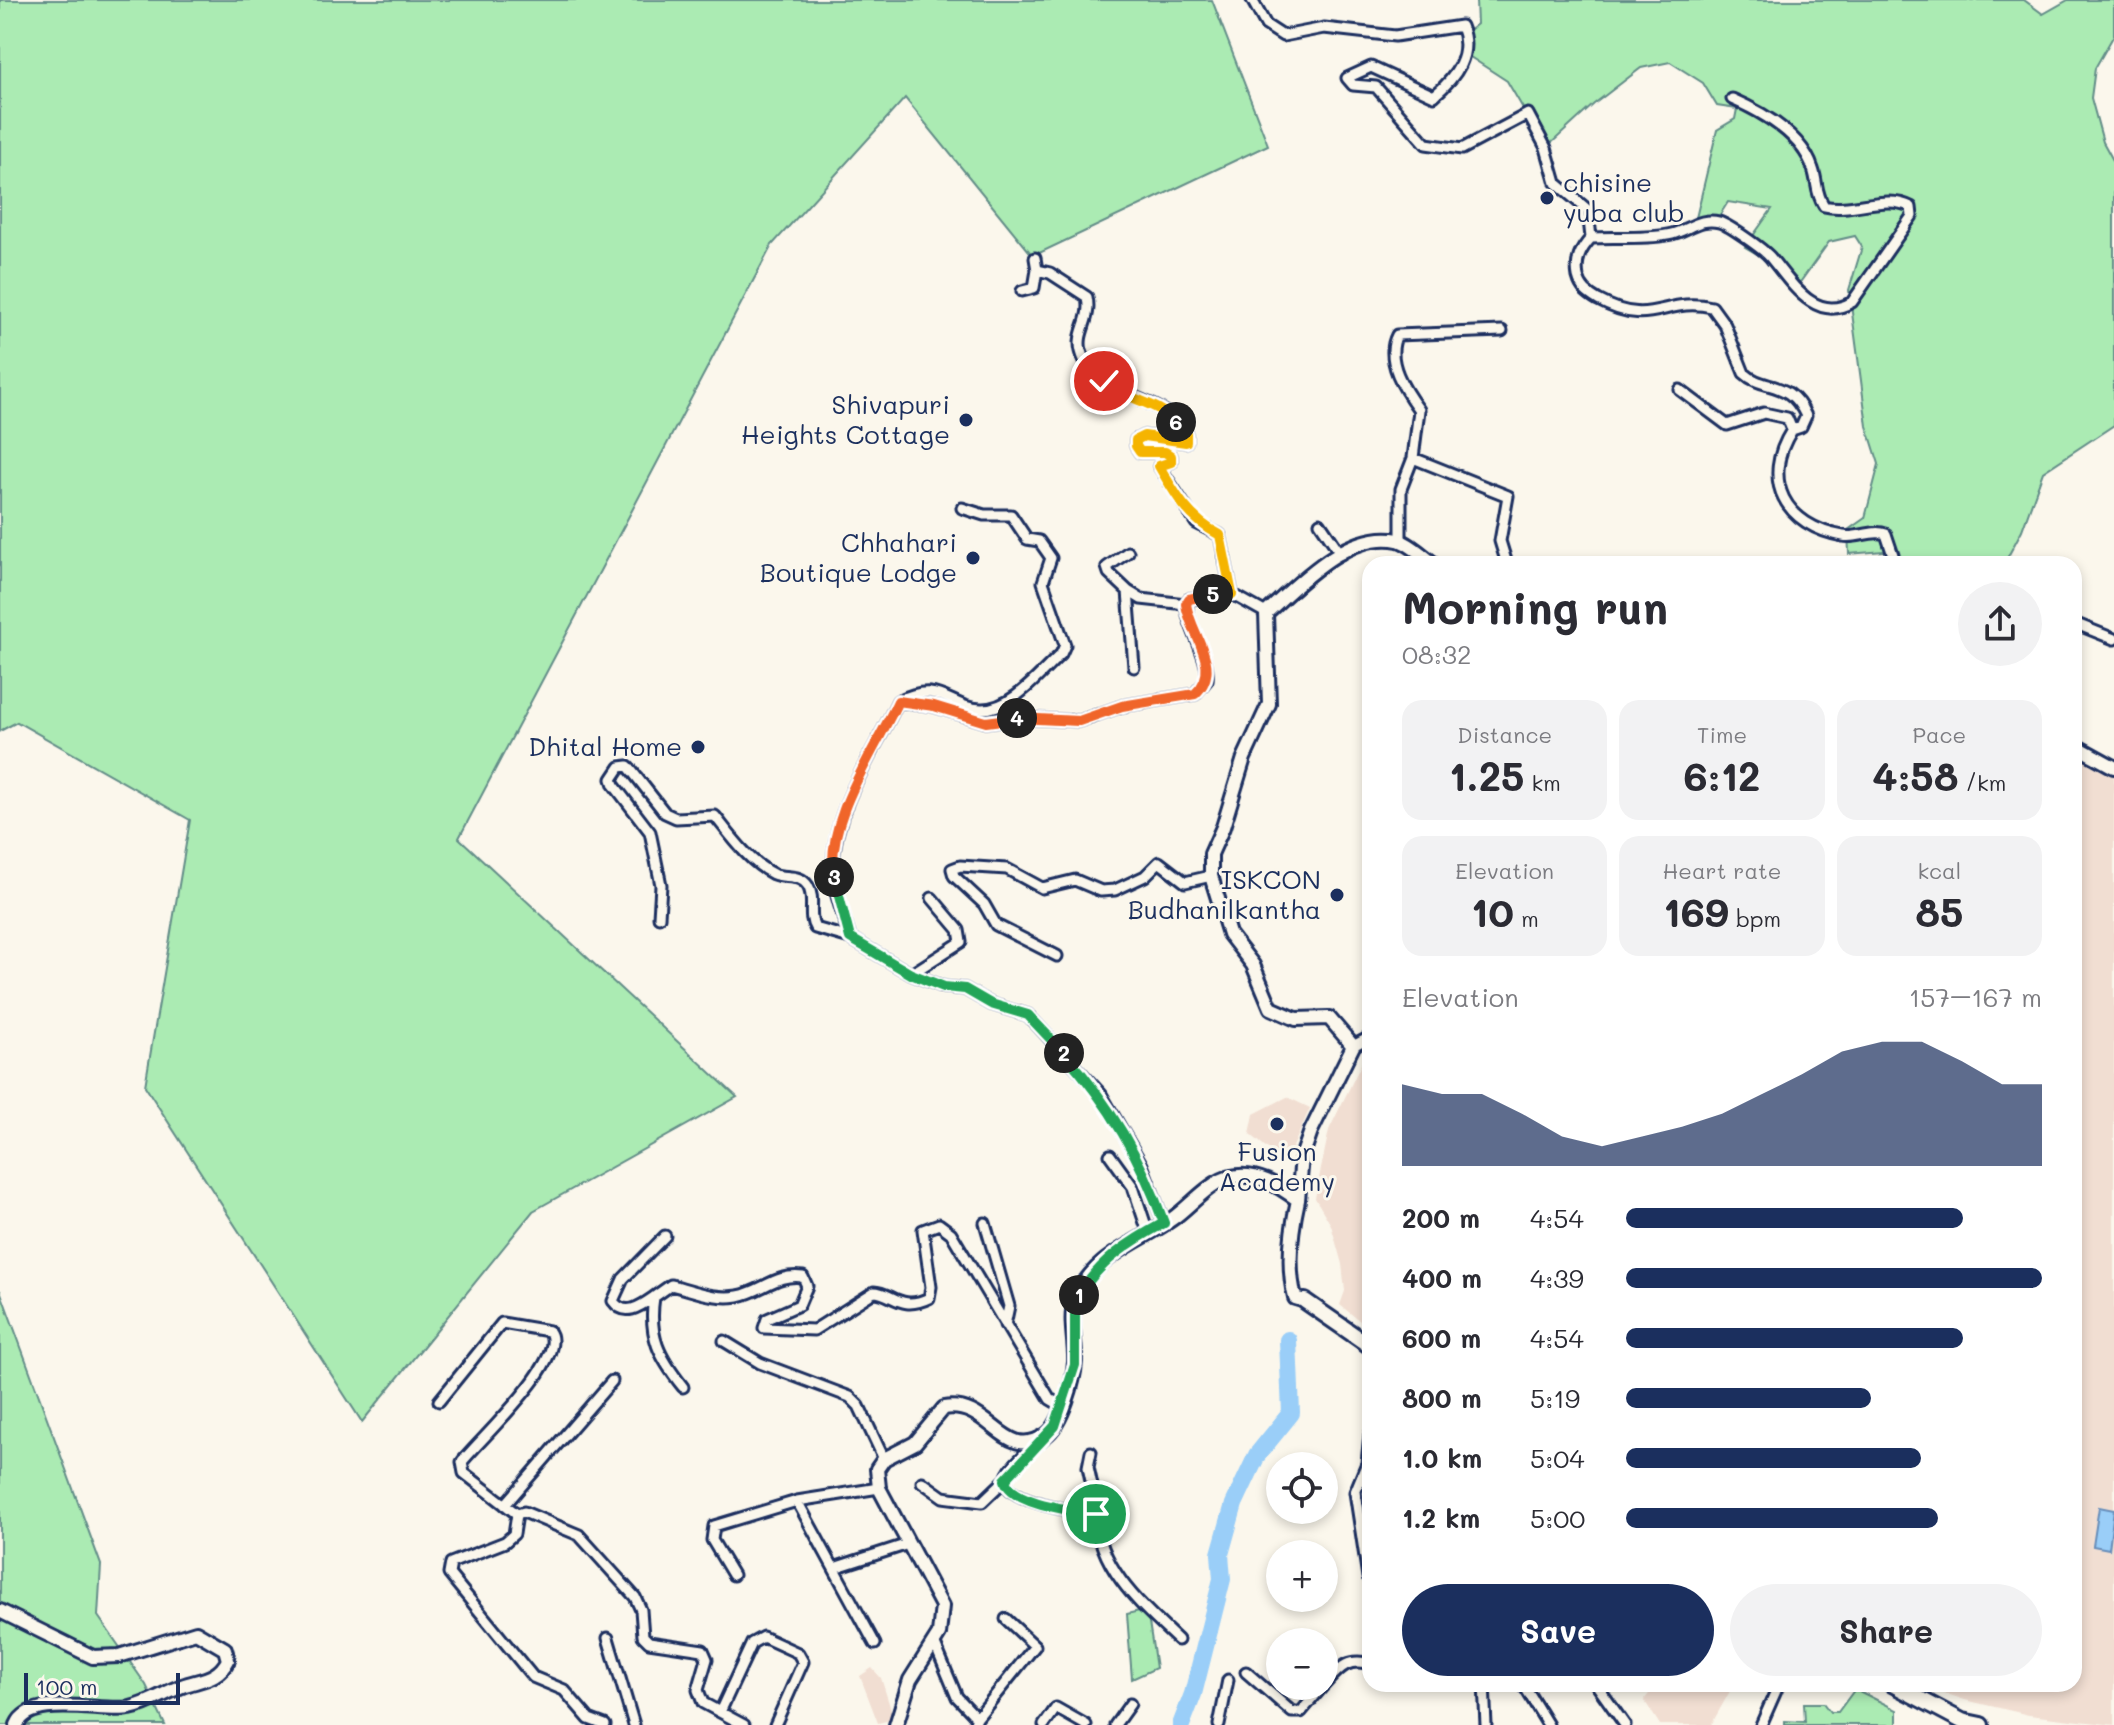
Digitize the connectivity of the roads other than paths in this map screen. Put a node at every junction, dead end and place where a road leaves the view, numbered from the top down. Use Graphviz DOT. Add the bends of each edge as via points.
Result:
graph roads {
  1 [pos="1252,0"];
  2 [pos="1732,99"];
  3 [pos="1591,238"];
  4 [pos="1035,258"];
  5 [pos="1037,270"];
  6 [pos="1022,291"];
  7 [pos="1502,331"];
  8 [pos="1680,390"];
  9 [pos="1792,430"];
  10 [pos="1413,458"];
  11 [pos="962,508"];
  12 [pos="1320,523"];
  13 [pos="1401,540"];
  14 [pos="1128,552"];
  15 [pos="1341,554"];
  16 [pos="1423,556"];
  17 [pos="1505,556"];
  18 [pos="1893,556"];
  19 [pos="1128,591"];
  20 [pos="1232,594"];
  21 [pos="1186,604"];
  22 [pos="1266,613"];
  23 [pos="2082,626"];
  24 [pos="2114,639"];
  25 [pos="1134,667"];
  26 [pos="898,701"];
  27 [pos="2082,749"];
  28 [pos="2114,767"];
  29 [pos="1211,876"];
  30 [pos="932,898"];
  31 [pos="659,917"];
  32 [pos="850,938"];
  33 [pos="1057,956"];
  34 [pos="911,974"];
  35 [pos="1362,1041"];
  36 [pos="1353,1046"];
  37 [pos="1110,1155"];
  38 [pos="1298,1200"];
  39 [pos="985,1223"];
  40 [pos="1164,1223"];
  41 [pos="1148,1232"];
  42 [pos="665,1236"];
  43 [pos="654,1297"];
  44 [pos="1305,1301"];
  45 [pos="1005,1325"];
  46 [pos="724,1341"];
  47 [pos="1362,1341"];
  48 [pos="612,1381"];
  49 [pos="683,1387"];
  50 [pos="439,1401"];
  51 [pos="1062,1406"];
  52 [pos="1048,1434"];
  53 [pos="1091,1452"];
  54 [pos="884,1459"];
  55 [pos="1362,1475"];
  56 [pos="1005,1480"];
  57 [pos="922,1482"];
  58 [pos="879,1488"];
  59 [pos="797,1501"];
  60 [pos="505,1505"];
  61 [pos="1116,1506"];
  62 [pos="1097,1513"];
  63 [pos="517,1514"];
  64 [pos="1362,1538"];
  65 [pos="908,1544"];
  66 [pos="834,1568"];
  67 [pos="733,1575"];
  68 [pos="0,1611"];
  69 [pos="1006,1619"];
  70 [pos="608,1638"];
  71 [pos="1178,1640"];
  72 [pos="934,1642"];
  73 [pos="875,1644"];
  74 [pos="1362,1662"];
  75 [pos="1338,1671"];
  76 [pos="1246,1672"];
  77 [pos="1228,1680"];
  78 [pos="1266,1689"];
  79 [pos="1484,1692"];
  80 [pos="1528,1692"];
  81 [pos="1602,1692"];
  82 [pos="1775,1692"];
  83 [pos="1907,1692"];
  84 [pos="1278,1700"];
  85 [pos="1312,1700"];
  86 [pos="1130,1704"];
  87 [pos="720,1712"];
  88 [pos="976,1722"];
  89 [pos="17,1725"];
  90 [pos="605,1725"];
  91 [pos="634,1725"];
  92 [pos="744,1725"];
  93 [pos="775,1725"];
  94 [pos="896,1725"];
  95 [pos="1044,1725"];
  96 [pos="1086,1725"];
  97 [pos="1115,1725"];
  98 [pos="1219,1725"];
  99 [pos="1486,1725"];
  100 [pos="1548,1725"];
  101 [pos="1625,1725"];
  102 [pos="1761,1725"];
  103 [pos="1981,1725"];
  1 -- 3 [label="street" via="1266,25 1283,36 1324,28 1395,36 1461,26 1467,41 1457,77 1434,96 1371,67 1347,78 1353,85 1376,87 1426,144 1462,149 1528,114 1556,183 1588,210"];
  2 -- 3 [label="street" via="1758,111 1796,142 1813,170 1815,192 1824,206 1886,202 1911,207 1912,216 1852,302 1834,310 1819,308 1768,254 1719,222 1698,223 1671,234"];
  3 -- 9 [label="street" via="1576,268 1588,294 1631,314 1653,314 1691,302 1712,307 1744,373 1777,385 1801,406 1806,416 1801,427"];
  4 -- 5 [label="street"];
  5 -- 6 [label="street" via="1034,288"];
  5 -- 20 [label="street" via="1087,297 1090,317 1080,350 1088,369 1114,390 1166,411 1186,433 1186,442 1144,436 1136,446 1140,452 1171,456 1171,462 1159,466 1196,523 1220,535"];
  7 -- 10 [label="street" via="1397,335 1392,344 1400,385 1419,410"];
  8 -- 9 [label="street" via="1727,425 1764,413 1787,418"];
  9 -- 18 [label="street" via="1779,450 1776,470 1790,510 1815,529 1846,537 1886,534"];
  10 -- 13 [label="street" via="1401,489"];
  10 -- 17 [label="street" via="1508,496 1500,541"];
  11 -- 26 [label="street" via="1011,515 1027,539 1039,541 1051,558 1043,582 1065,645 1008,701 980,709 913,693"];
  12 -- 15 [label="street"];
  13 -- 15 [label="street" via="1372,538"];
  13 -- 16 [label="street"];
  14 -- 19 [label="street" via="1107,567"];
  15 -- 22 [label="street"];
  19 -- 21 [label="street" via="1141,599"];
  19 -- 25 [label="street"];
  20 -- 21 [label="street" via="1203,595"];
  20 -- 22 [label="street"];
  21 -- 26 [label="street" via="1209,672 1195,694 1122,706 1079,721 986,722"];
  22 -- 29 [label="street" via="1269,704 1230,797 1211,854"];
  23 -- 24 [label="street"];
  26 -- 32 [label="street" via="853,789 836,845 833,867"];
  27 -- 28 [label="street"];
  29 -- 33 [label="street" via="1185,882 1159,862 1135,882 1101,891 1075,880 1042,888 1007,869 952,869 996,925"];
  29 -- 36 [label="street" via="1229,934 1253,965 1271,1008 1296,1019 1329,1018"];
  30 -- 34 [label="street" via="959,930 961,942"];
  31 -- 32 [label="street" via="661,885 650,832 612,779 614,772 628,766 665,813 676,818 715,816 775,875 801,878 808,886 815,928"];
  32 -- 34 [label="street"];
  34 -- 40 [label="street" via="1028,1015 1044,1029 1101,1094 1142,1165"];
  35 -- 36 [label="street"];
  36 -- 38 [label="street" via="1311,1131 1302,1157"];
  37 -- 41 [label="street" via="1133,1187"];
  38 -- 40 [label="street" via="1257,1177 1229,1177"];
  38 -- 44 [label="street" via="1292,1286 1295,1298"];
  39 -- 45 [label="street" via="1009,1306"];
  40 -- 41 [label="street"];
  41 -- 51 [label="street" via="1104,1262 1075,1301 1075,1365"];
  42 -- 43 [label="street" via="623,1279 613,1301 628,1310"];
  43 -- 45 [label="street" via="671,1285 705,1296 739,1296 779,1277 803,1277 807,1286 799,1305 767,1319 764,1328 814,1330 874,1292 899,1302 929,1298 921,1239 923,1230 939,1224 951,1233"];
  43 -- 49 [label="street" via="652,1340"];
  44 -- 47 [label="main road"];
  45 -- 51 [label="street" via="1050,1399"];
  46 -- 54 [label="street" via="760,1363 850,1397"];
  48 -- 60 [label="street"];
  50 -- 60 [label="street" via="502,1323 553,1335 554,1347 530,1386 462,1462 464,1473"];
  51 -- 52 [label="street"];
  52 -- 54 [label="street" via="1032,1442 1010,1441 972,1409 954,1406 944,1408 915,1443"];
  52 -- 56 [label="street"];
  53 -- 62 [label="street" via="1088,1467"];
  54 -- 58 [label="street" via="877,1469"];
  55 -- 64 [label="street" via="1355,1492"];
  56 -- 57 [label="street" via="982,1502 943,1497"];
  56 -- 62 [label="street" via="1017,1497"];
  58 -- 59 [label="street"];
  58 -- 65 [label="street"];
  59 -- 66 [label="street"];
  59 -- 67 [label="street" via="714,1526 712,1540"];
  60 -- 63 [label="street"];
  61 -- 62 [label="street"];
  62 -- 71 [label="street" via="1097,1529 1126,1588"];
  63 -- 87 [label="street" via="524,1512 579,1535 635,1597 649,1642 703,1650 707,1659 698,1690 703,1703"];
  63 -- 90 [label="street" via="514,1534 505,1542 451,1563 449,1574 533,1677 564,1690 589,1719"];
  65 -- 66 [label="street"];
  65 -- 72 [label="street" via="942,1606"];
  66 -- 73 [label="street"];
  68 -- 89 [label="street" via="93,1657 119,1656 196,1632 225,1649 228,1660 207,1680 148,1703 126,1709 44,1709 30,1712"];
  69 -- 88 [label="street" via="1035,1646"];
  70 -- 91 [label="street"];
  72 -- 88 [label="street" via="957,1697"];
  72 -- 94 [label="street" via="910,1680"];
  74 -- 75 [label="street" via="1345,1663"];
  76 -- 78 [label="street"];
  77 -- 98 [label="street"];
  79 -- 99 [label="street"];
  80 -- 100 [label="street"];
  81 -- 101 [label="street"];
  82 -- 102 [label="street"];
  83 -- 103 [label="main road" via="1962,1721"];
  84 -- 85 [label="street" via="1292,1712 1301,1712"];
  86 -- 97 [label="street"];
  87 -- 92 [label="street"];
  87 -- 93 [label="street" via="752,1643 763,1637 798,1653 803,1662"];
  95 -- 96 [label="street" via="1056,1708"];
}
